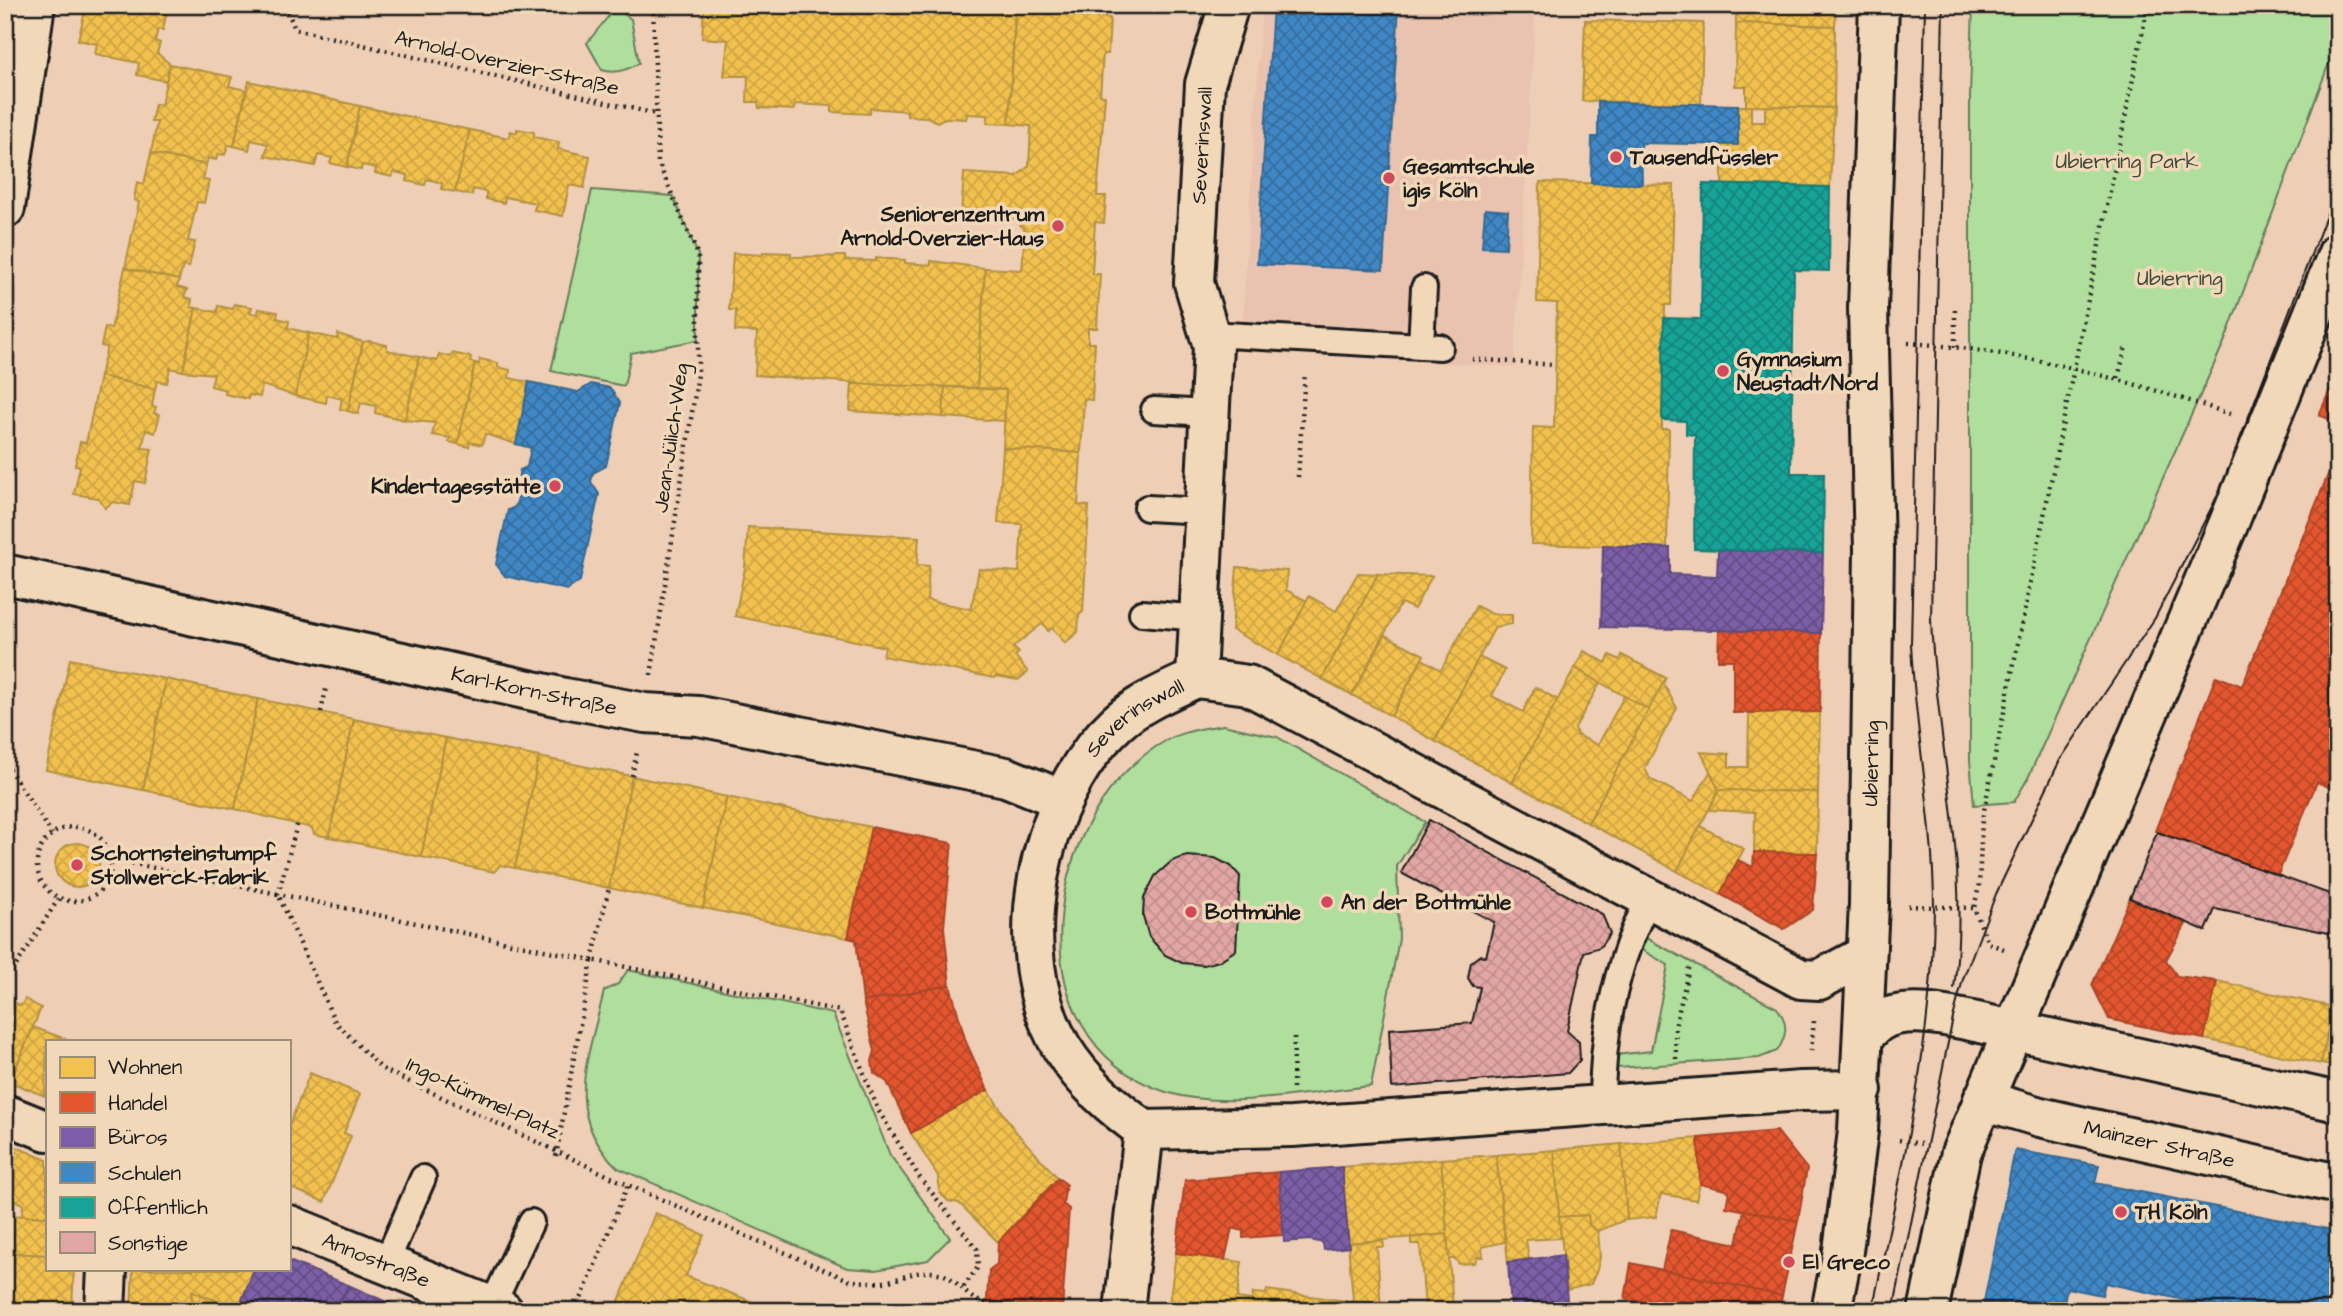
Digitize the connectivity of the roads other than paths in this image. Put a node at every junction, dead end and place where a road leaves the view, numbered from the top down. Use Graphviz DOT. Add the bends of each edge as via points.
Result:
graph roads {
  1 [pos="35,5"];
  2 [pos="1229,5"];
  3 [pos="1879,5"];
  4 [pos="5,208"];
  5 [pos="2338,253"];
  6 [pos="1424,288"];
  7 [pos="1209,334"];
  8 [pos="1154,410"];
  9 [pos="1209,413"];
  10 [pos="1147,508"];
  11 [pos="1204,511"];
  12 [pos="5,574"];
  13 [pos="1142,613"];
  14 [pos="1199,618"];
  15 [pos="1196,678"];
  16 [pos="1063,800"];
  17 [pos="1649,899"];
  18 [pos="1866,956"];
  19 [pos="2013,1030"];
  20 [pos="1863,1037"];
  21 [pos="1862,1090"];
  22 [pos="1983,1100"];
  23 [pos="2338,1102"];
  24 [pos="1602,1105"];
  25 [pos="5,1114"];
  26 [pos="1144,1130"];
  27 [pos="46,1131"];
  28 [pos="423,1178"];
  29 [pos="2338,1184"];
  30 [pos="531,1222"];
  31 [pos="290,1224"];
  32 [pos="386,1263"];
  33 [pos="107,1270"];
  34 [pos="497,1309"];
  35 [pos="105,1311"];
  36 [pos="1124,1311"];
  37 [pos="1831,1311"];
  38 [pos="1928,1311"];
  1 -- 4 [label="street"];
  2 -- 7 [label="street, Severinswall" via="1205,84 1194,283"];
  3 -- 18 [label="street, Ubierring" via="1868,340 1874,550"];
  5 -- 19 [label="street" via="2223,538"];
  6 -- 7 [label="lane" via="1430,347"];
  7 -- 9 [label="street, Severinswall" via="1213,346"];
  8 -- 9 [label="lane"];
  9 -- 11 [label="street, Severinswall"];
  10 -- 11 [label="lane"];
  11 -- 14 [label="street, Severinswall"];
  12 -- 16 [label="street, Karl-Korn-Straße" via="645,713 698,716 1006,777"];
  13 -- 14 [label="lane"];
  14 -- 15 [label="street, Severinswall"];
  15 -- 16 [label="street, Severinswall" via="1117,723"];
  15 -- 17 [label="street" via="1248,685"];
  16 -- 26 [label="street, Severinswall" via="1043,855 1032,911 1033,958 1044,1004 1061,1046 1086,1081"];
  17 -- 18 [label="street" via="1801,979 1819,980"];
  17 -- 24 [label="lane" via="1634,926 1613,992 1602,1052"];
  18 -- 20 [label="street, Ubierring"];
  19 -- 20 [label="street" via="1929,1014 1895,1015 1880,1021"];
  19 -- 22 [label="street"];
  19 -- 23 [label="street"];
  20 -- 21 [label="street, Ubierring"];
  21 -- 24 [label="street"];
  21 -- 37 [label="street, Ubierring" via="1843,1251"];
  22 -- 29 [label="street, Mainzer Straße"];
  22 -- 38 [label="street" via="1961,1153"];
  24 -- 26 [label="street" via="1292,1127"];
  25 -- 27 [label="street"];
  26 -- 36 [label="street"];
  28 -- 32 [label="lane"];
  30 -- 34 [label="lane"];
  31 -- 32 [label="street, Annostraße"];
  32 -- 34 [label="street, Annostraße"];
  33 -- 35 [label="street"];
}
